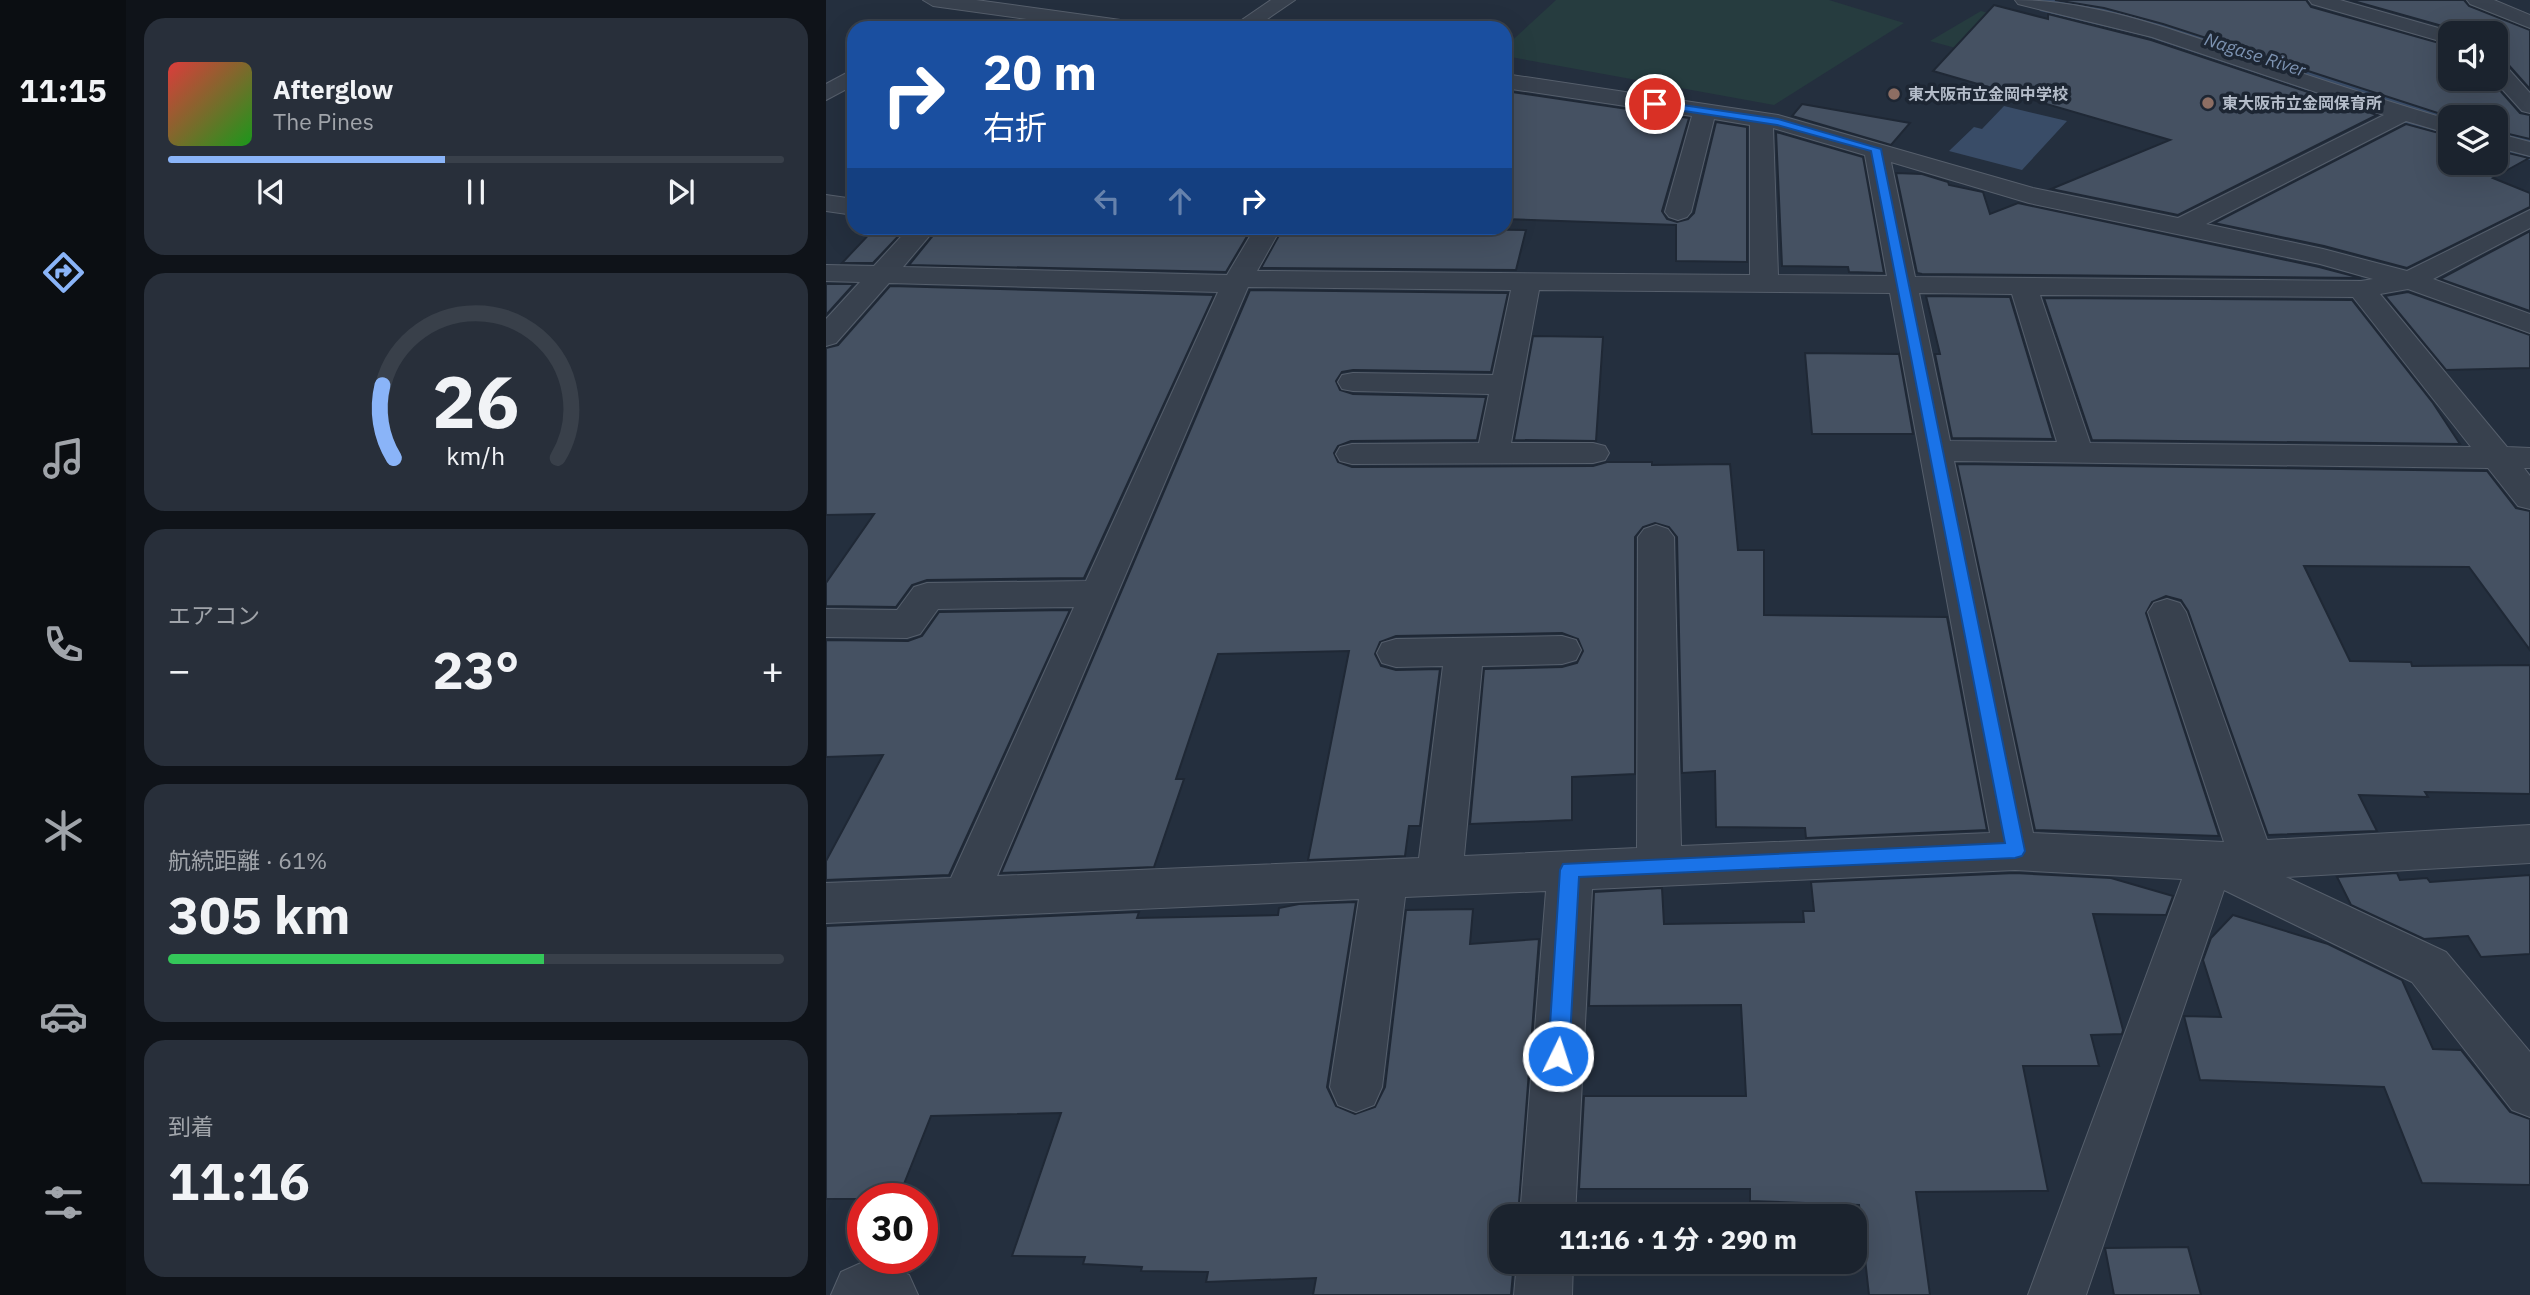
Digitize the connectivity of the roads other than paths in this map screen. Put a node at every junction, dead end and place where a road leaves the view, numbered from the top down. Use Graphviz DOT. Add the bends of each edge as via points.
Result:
graph roads {
  1 [pos="933,0"];
  2 [pos="1285,0"];
  3 [pos="2025,0"];
  4 [pos="2087,0"];
  5 [pos="2319,0"];
  6 [pos="966,4"];
  7 [pos="1117,5"];
  8 [pos="2120,11"];
  9 [pos="1044,15"];
  10 [pos="2465,18"];
  11 [pos="940,21"];
  12 [pos="1035,21"];
  13 [pos="1086,21"];
  14 [pos="1251,21"];
  15 [pos="2530,22"];
  16 [pos="847,80"];
  17 [pos="1512,82"];
  18 [pos="2508,82"];
  19 [pos="826,93"];
  20 [pos="2530,106"];
  21 [pos="1705,111"];
  22 [pos="2404,113"];
  23 [pos="1761,119"];
  24 [pos="2438,123"];
  25 [pos="2508,143"];
  26 [pos="1876,149"];
  27 [pos="2530,149"];
  28 [pos="826,202"];
  29 [pos="847,206"];
  30 [pos="1678,212"];
  31 [pos="2530,218"];
  32 [pos="2181,227"];
  33 [pos="917,235"];
  34 [pos="1264,235"];
  35 [pos="826,273"];
  36 [pos="883,274"];
  37 [pos="2410,280"];
  38 [pos="1527,282"];
  39 [pos="1764,283"];
  40 [pos="1236,284"];
  41 [pos="1901,285"];
  42 [pos="2023,286"];
  43 [pos="2361,289"];
  44 [pos="2530,324"];
  45 [pos="826,337"];
  46 [pos="1353,382"];
  47 [pos="1507,385"];
  48 [pos="1934,451"];
  49 [pos="1593,453"];
  50 [pos="2077,453"];
  51 [pos="1352,454"];
  52 [pos="1493,454"];
  53 [pos="2514,458"];
  54 [pos="2530,498"];
  55 [pos="1656,537"];
  56 [pos="1098,594"];
  57 [pos="2166,612"];
  58 [pos="826,623"];
  59 [pos="1562,650"];
  60 [pos="1396,653"];
  61 [pos="1464,653"];
  62 [pos="2530,844"];
  63 [pos="2015,851"];
  64 [pos="2232,861"];
  65 [pos="1659,866"];
  66 [pos="1570,870"];
  67 [pos="1440,876"];
  68 [pos="1385,878"];
  69 [pos="965,896"];
  70 [pos="826,903"];
  71 [pos="1356,1087"];
  72 [pos="2530,1092"];
  73 [pos="1549,1204"];
  74 [pos="1544,1274"];
  75 [pos="860,1295"];
  76 [pos="888,1295"];
  77 [pos="1543,1295"];
  78 [pos="2057,1295"];
  1 -- 6 [label="street"];
  2 -- 14 [label="street"];
  3 -- 8 [label="street"];
  4 -- 8 [label="street"];
  5 -- 10 [label="street"];
  6 -- 9 [label="street"];
  6 -- 11 [label="street"];
  7 -- 13 [label="street"];
  8 -- 22 [label="street" via="2159,33"];
  9 -- 12 [label="street"];
  9 -- 13 [label="street"];
  10 -- 15 [label="street"];
  16 -- 19 [label="street"];
  17 -- 21 [label="street"];
  18 -- 20 [label="street"];
  21 -- 23 [label="street"];
  21 -- 30 [label="street"];
  22 -- 24 [label="street"];
  22 -- 32 [label="street"];
  23 -- 26 [label="street"];
  23 -- 39 [label="street"];
  25 -- 27 [label="street"];
  26 -- 32 [label="street" via="2029,195"];
  26 -- 41 [label="street"];
  28 -- 29 [label="street"];
  31 -- 37 [label="street"];
  32 -- 37 [label="street"];
  33 -- 36 [label="street"];
  34 -- 40 [label="street"];
  35 -- 36 [label="street"];
  36 -- 40 [label="street"];
  36 -- 45 [label="street"];
  37 -- 43 [label="street"];
  37 -- 44 [label="street"];
  38 -- 39 [label="street"];
  38 -- 40 [label="street" via="1240,279"];
  38 -- 47 [label="street"];
  39 -- 41 [label="street"];
  40 -- 56 [label="street"];
  41 -- 42 [label="street"];
  41 -- 48 [label="street"];
  42 -- 43 [label="street"];
  42 -- 50 [label="street"];
  43 -- 53 [label="street"];
  46 -- 47 [label="street"];
  47 -- 52 [label="street"];
  48 -- 50 [label="street"];
  48 -- 63 [label="street"];
  49 -- 52 [label="street"];
  50 -- 53 [label="street"];
  51 -- 52 [label="street"];
  53 -- 54 [label="street"];
  55 -- 65 [label="street"];
  56 -- 58 [label="street" via="927,596 907,624"];
  56 -- 69 [label="street"];
  57 -- 64 [label="street"];
  59 -- 61 [label="street"];
  60 -- 61 [label="street"];
  61 -- 67 [label="street"];
  62 -- 64 [label="street"];
  63 -- 64 [label="street"];
  63 -- 65 [label="street"];
  64 -- 72 [label="street" via="2429,967"];
  64 -- 78 [label="street"];
  65 -- 66 [label="street"];
  66 -- 67 [label="street"];
  66 -- 73 [label="street"];
  67 -- 68 [label="street"];
  68 -- 69 [label="street"];
  68 -- 71 [label="street"];
  69 -- 70 [label="street"];
  74 -- 77 [label="street"];
  75 -- 76 [label="street"];
}
